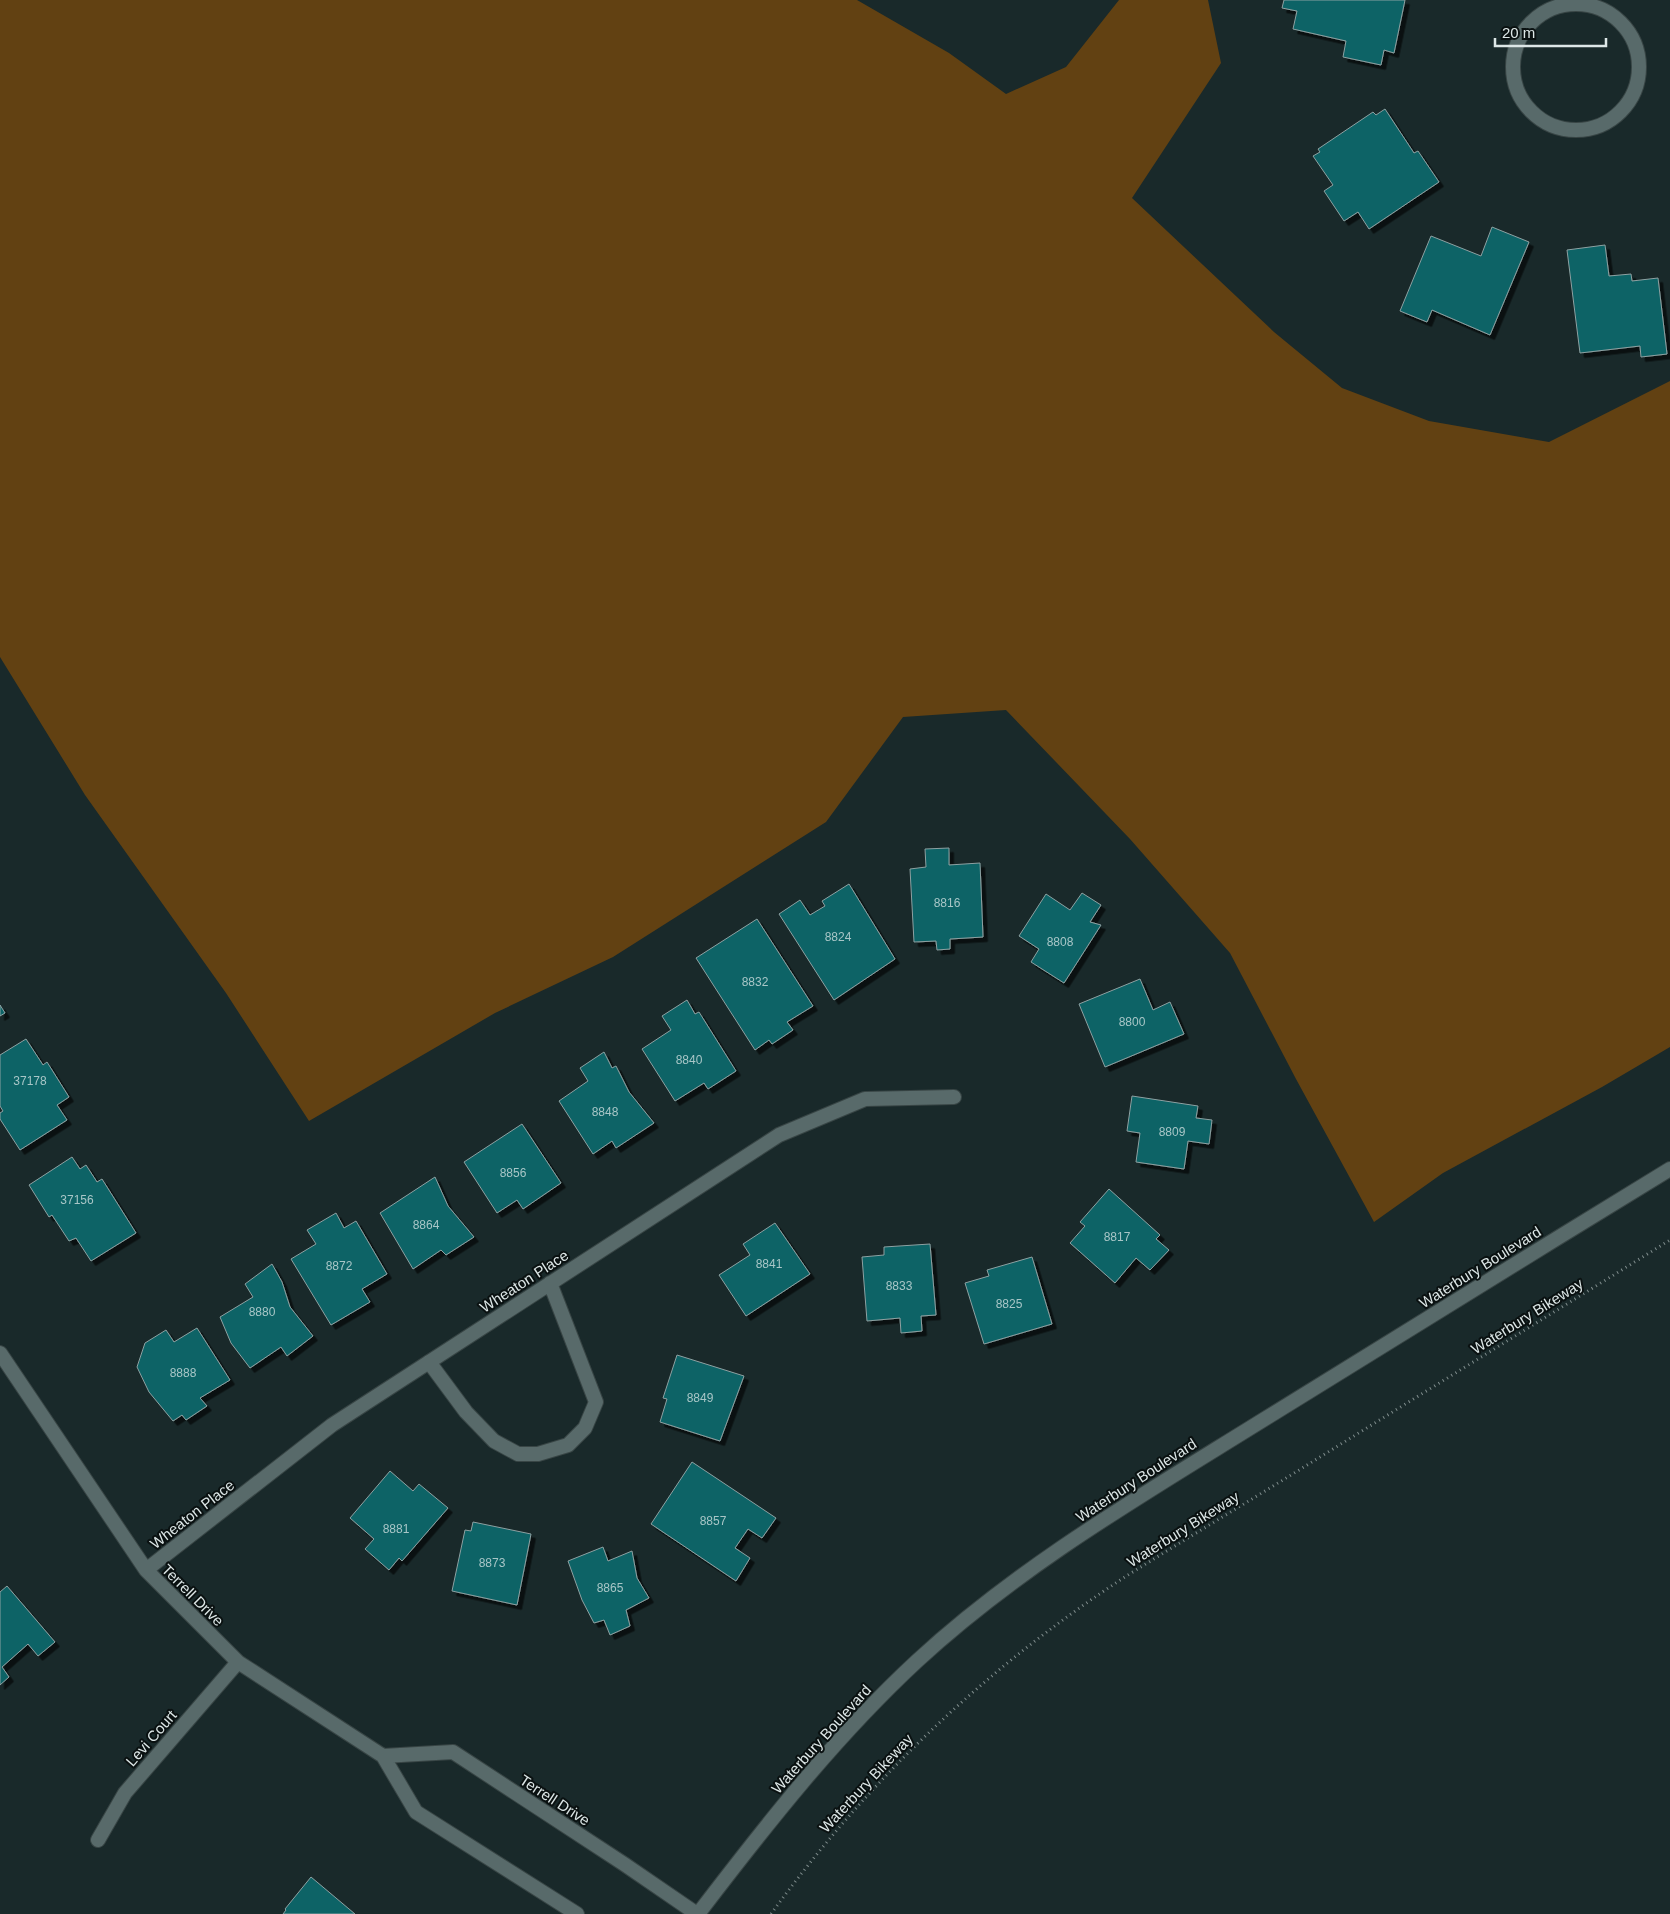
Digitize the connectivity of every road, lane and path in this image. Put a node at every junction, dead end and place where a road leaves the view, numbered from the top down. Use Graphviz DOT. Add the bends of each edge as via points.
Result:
graph roads {
  1 [pos="1599,4"];
  2 [pos="954,1098"];
  3 [pos="1670,1169"];
  4 [pos="1670,1240"];
  5 [pos="550,1283"];
  6 [pos="0,1353"];
  7 [pos="429,1362"];
  8 [pos="146,1570"];
  9 [pos="238,1662"];
  10 [pos="383,1756"];
  11 [pos="98,1840"];
  12 [pos="577,1914"];
  13 [pos="698,1914"];
  14 [pos="772,1914"];
  1 -- 1 [label="street" via="1571,4 1551,9 1534,20 1521,36 1514,55 1513,76 1519,95 1531,112 1548,124 1568,130 1589,129 1608,122 1624,108 1635,90 1639,69 1636,48 1626,29"];
  2 -- 5 [label="street, Wheaton Place" via="865,1100 779,1135"];
  3 -- 13 [label="street, Waterbury Boulevard" via="1124,1506 1008,1586 871,1705 766,1825"];
  4 -- 14 [label="path, Waterbury Bikeway" via="1126,1576 1039,1639 928,1732 867,1794 805,1868"];
  5 -- 7 [label="street, Wheaton Place"];
  5 -- 7 [label="street" via="596,1402 585,1428 568,1446 538,1454 518,1454 494,1441 466,1412"];
  6 -- 8 [label="street, Terrell Drive"];
  7 -- 8 [label="street, Wheaton Place" via="332,1424"];
  8 -- 9 [label="street, Terrell Drive"];
  9 -- 10 [label="street, Terrell Drive"];
  9 -- 11 [label="street, Levi Court" via="125,1793"];
  10 -- 12 [label="street, Terrell Drive" via="416,1812"];
  10 -- 13 [label="street, Terrell Drive" via="453,1752"];
}
